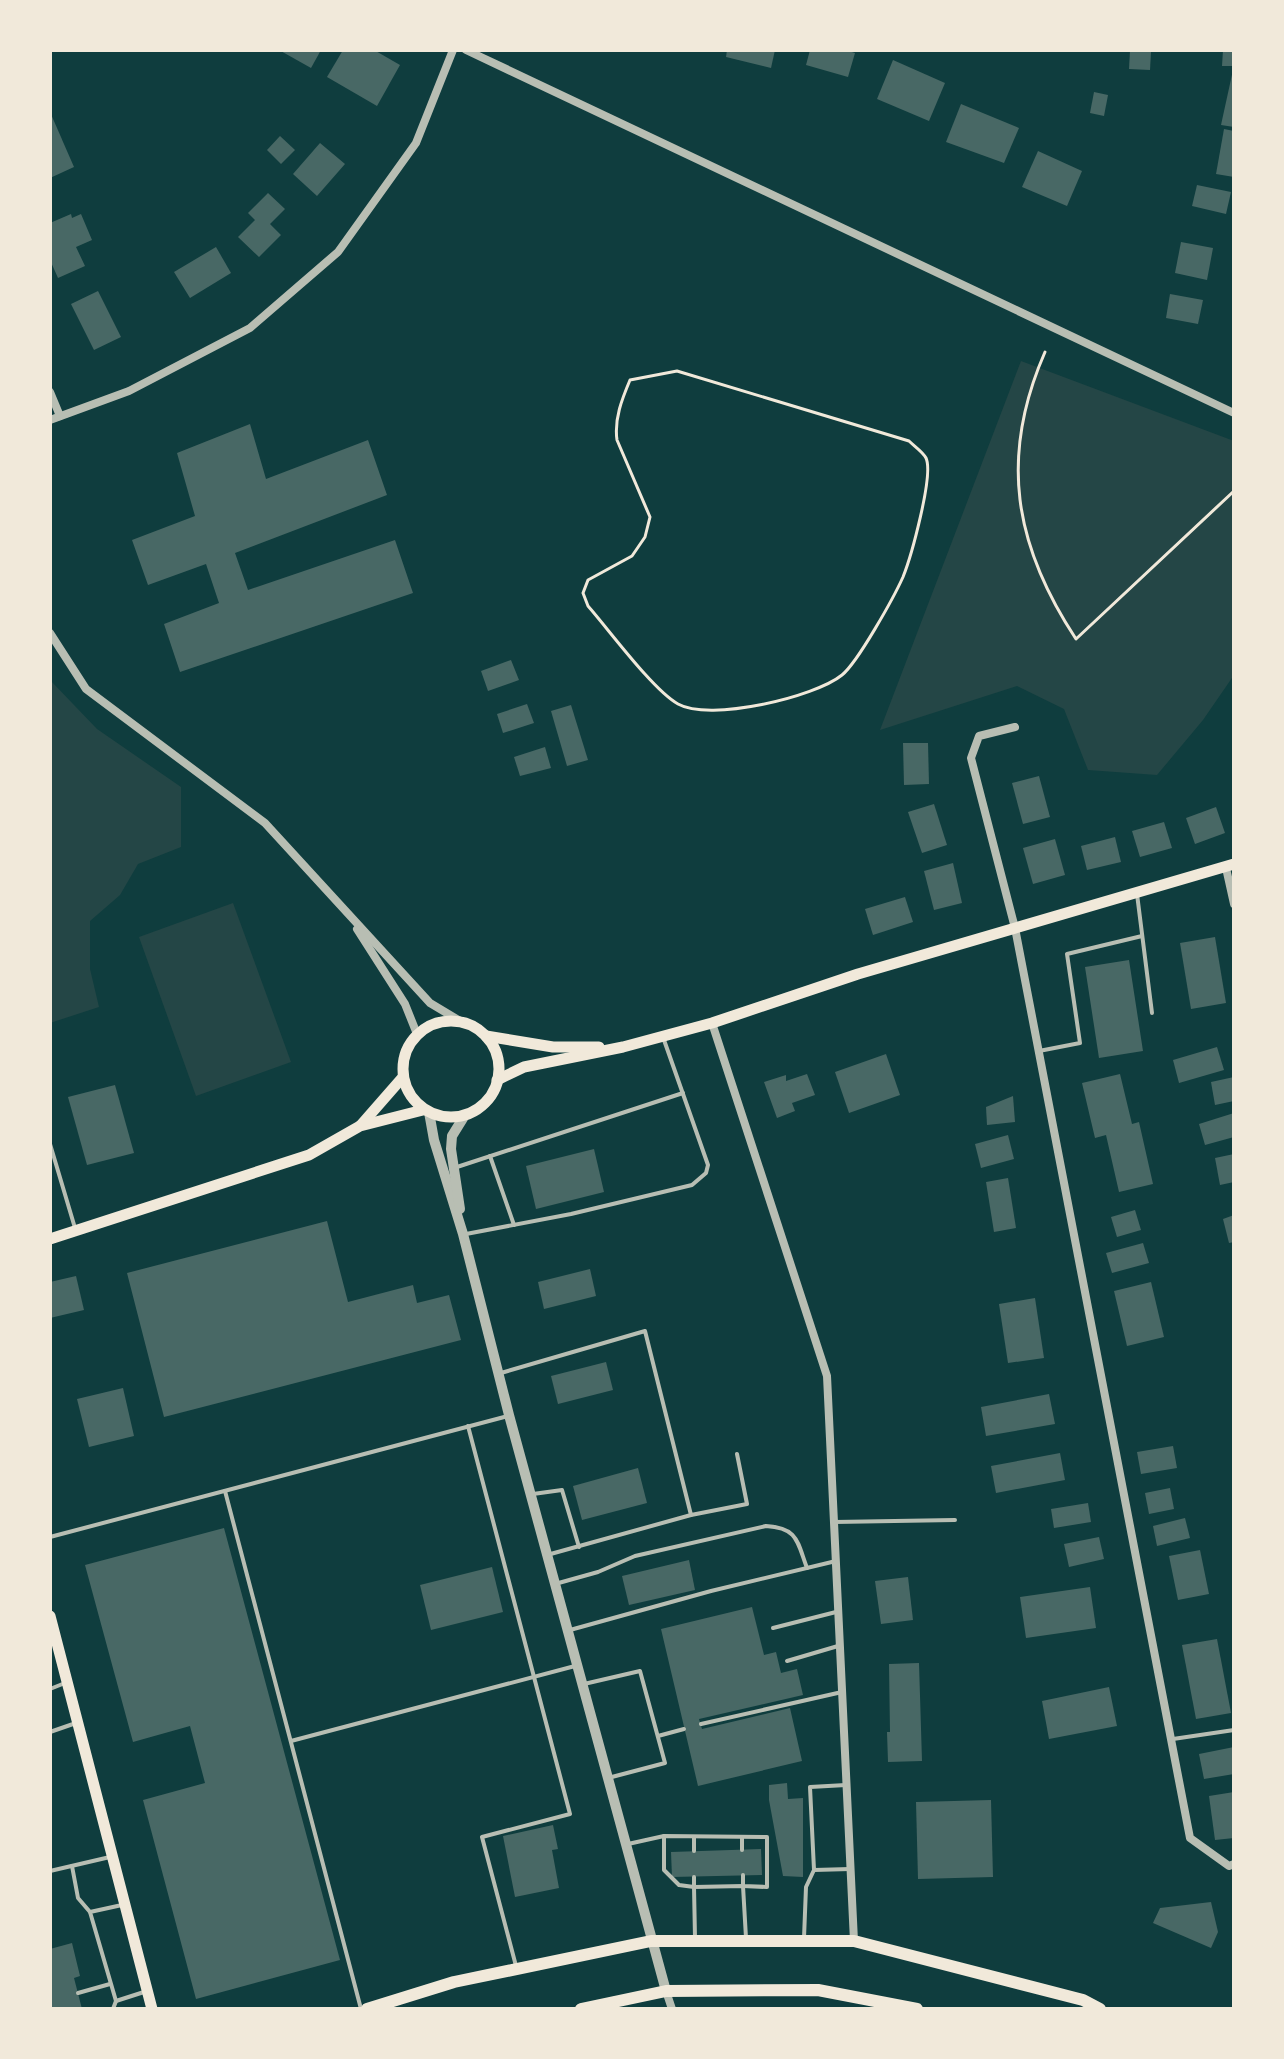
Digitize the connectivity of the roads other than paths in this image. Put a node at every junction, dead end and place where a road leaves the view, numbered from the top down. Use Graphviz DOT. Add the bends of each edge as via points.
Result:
graph roads {
  1 [pos="453,50"];
  2 [pos="466,50"];
  3 [pos="50,392"];
  4 [pos="1234,413"];
  5 [pos="60,416"];
  6 [pos="50,420"];
  7 [pos="50,633"];
  8 [pos="1015,727"];
  9 [pos="1230,866"];
  10 [pos="1137,894"];
  11 [pos="1234,904"];
  12 [pos="343,908"];
  13 [pos="1015,928"];
  14 [pos="1142,936"];
  15 [pos="1152,1013"];
  16 [pos="460,1021"];
  17 [pos="712,1023"];
  18 [pos="417,1034"];
  19 [pos="486,1036"];
  20 [pos="663,1036"];
  21 [pos="623,1047"];
  22 [pos="1039,1051"];
  23 [pos="403,1077"];
  24 [pos="497,1080"];
  25 [pos="683,1093"];
  26 [pos="426,1111"];
  27 [pos="465,1115"];
  28 [pos="360,1126"];
  29 [pos="50,1144"];
  30 [pos="490,1156"];
  31 [pos="455,1168"];
  32 [pos="514,1225"];
  33 [pos="75,1230"];
  34 [pos="463,1234"];
  35 [pos="50,1239"];
  36 [pos="499,1374"];
  37 [pos="509,1415"];
  38 [pos="468,1426"];
  39 [pos="737,1454"];
  40 [pos="225,1491"];
  41 [pos="531,1495"];
  42 [pos="691,1515"];
  43 [pos="955,1520"];
  44 [pos="834,1522"];
  45 [pos="50,1537"];
  46 [pos="579,1547"];
  47 [pos="547,1555"];
  48 [pos="836,1561"];
  49 [pos="807,1568"];
  50 [pos="555,1584"];
  51 [pos="838,1611"];
  52 [pos="50,1616"];
  53 [pos="773,1628"];
  54 [pos="567,1630"];
  55 [pos="840,1645"];
  56 [pos="787,1661"];
  57 [pos="577,1665"];
  58 [pos="534,1676"];
  59 [pos="68,1682"];
  60 [pos="582,1684"];
  61 [pos="50,1689"];
  62 [pos="842,1692"];
  63 [pos="78,1722"];
  64 [pos="701,1724"];
  65 [pos="684,1729"];
  66 [pos="1234,1730"];
  67 [pos="50,1732"];
  68 [pos="658,1736"];
  69 [pos="1171,1739"];
  70 [pos="291,1741"];
  71 [pos="607,1778"];
  72 [pos="846,1785"];
  73 [pos="664,1836"];
  74 [pos="694,1837"];
  75 [pos="742,1837"];
  76 [pos="625,1844"];
  77 [pos="742,1850"];
  78 [pos="694,1851"];
  79 [pos="114,1857"];
  80 [pos="1234,1864"];
  81 [pos="72,1866"];
  82 [pos="850,1869"];
  83 [pos="814,1870"];
  84 [pos="50,1871"];
  85 [pos="743,1875"];
  86 [pos="694,1877"];
  87 [pos="743,1886"];
  88 [pos="694,1887"];
  89 [pos="125,1904"];
  90 [pos="90,1912"];
  91 [pos="695,1940"];
  92 [pos="651,1941"];
  93 [pos="746,1941"];
  94 [pos="804,1941"];
  95 [pos="854,1941"];
  96 [pos="517,1969"];
  97 [pos="111,1984"];
  98 [pos="148,1991"];
  99 [pos="666,1991"];
  100 [pos="78,1993"];
  101 [pos="116,2001"];
  102 [pos="113,2009"];
  103 [pos="152,2009"];
  104 [pos="364,2009"];
  105 [pos="581,2009"];
  106 [pos="672,2009"];
  107 [pos="917,2009"];
  108 [pos="1100,2009"];
  1 -- 5 [label="street" via="416,143 338,252 250,328 129,391"];
  2 -- 4 [label="street"];
  3 -- 5 [label="street"];
  5 -- 6 [label="street"];
  7 -- 12 [label="street" via="86,689 265,823"];
  8 -- 13 [label="street" via="979,736 971,758"];
  9 -- 10 [label="main road"];
  9 -- 11 [label="street"];
  10 -- 13 [label="main road"];
  10 -- 14 [label="lane"];
  12 -- 16 [label="street" via="430,1003"];
  12 -- 18 [label="street" via="405,1004"];
  13 -- 17 [label="main road"];
  13 -- 22 [label="street"];
  14 -- 15 [label="lane"];
  14 -- 22 [label="lane" via="1067,954 1080,1043"];
  16 -- 18 [label="main road" via="430,1025"];
  16 -- 19 [label="main road"];
  17 -- 20 [label="main road"];
  17 -- 44 [label="street" via="827,1376"];
  18 -- 23 [label="main road" via="403,1061"];
  19 -- 21 [label="main road" via="553,1047"];
  19 -- 24 [label="main road" via="499,1065"];
  20 -- 21 [label="main road"];
  20 -- 25 [label="lane"];
  21 -- 24 [label="main road" via="524,1067"];
  22 -- 69 [label="street"];
  23 -- 26 [label="main road"];
  23 -- 28 [label="main road"];
  24 -- 27 [label="main road" via="490,1095"];
  25 -- 30 [label="lane"];
  25 -- 32 [label="lane" via="708,1165 701,1178 677,1189"];
  26 -- 27 [label="main road"];
  26 -- 28 [label="main road"];
  26 -- 34 [label="street"];
  27 -- 31 [label="street" via="452,1136"];
  28 -- 33 [label="main road" via="309,1155"];
  29 -- 33 [label="lane"];
  30 -- 31 [label="lane"];
  30 -- 32 [label="lane"];
  31 -- 34 [label="street"];
  32 -- 34 [label="lane"];
  33 -- 35 [label="main road"];
  34 -- 36 [label="street"];
  36 -- 37 [label="street"];
  36 -- 42 [label="lane" via="645,1331"];
  37 -- 38 [label="lane"];
  37 -- 41 [label="street"];
  38 -- 40 [label="lane"];
  38 -- 58 [label="lane"];
  39 -- 42 [label="lane" via="747,1504"];
  40 -- 45 [label="lane"];
  40 -- 70 [label="lane"];
  41 -- 46 [label="lane" via="562,1490"];
  41 -- 47 [label="street"];
  42 -- 46 [label="lane"];
  43 -- 44 [label="lane"];
  44 -- 48 [label="street"];
  46 -- 47 [label="lane"];
  47 -- 50 [label="street"];
  48 -- 49 [label="lane"];
  48 -- 51 [label="street"];
  49 -- 50 [label="lane" via="794,1534 766,1526 635,1556"];
  49 -- 54 [label="lane"];
  50 -- 54 [label="street"];
  51 -- 53 [label="lane"];
  51 -- 55 [label="street"];
  52 -- 59 [label="main road"];
  54 -- 57 [label="street"];
  55 -- 56 [label="lane"];
  55 -- 62 [label="street"];
  57 -- 58 [label="lane"];
  57 -- 60 [label="street"];
  58 -- 70 [label="lane"];
  58 -- 96 [label="lane" via="570,1814 482,1837"];
  59 -- 61 [label="lane"];
  59 -- 63 [label="main road"];
  60 -- 68 [label="lane" via="640,1671"];
  60 -- 71 [label="street"];
  62 -- 64 [label="lane"];
  62 -- 72 [label="street"];
  63 -- 67 [label="lane"];
  63 -- 79 [label="main road"];
  65 -- 68 [label="lane"];
  66 -- 69 [label="lane"];
  68 -- 71 [label="lane" via="665,1763"];
  69 -- 80 [label="street" via="1190,1838 1229,1866"];
  70 -- 104 [label="lane"];
  71 -- 76 [label="street"];
  72 -- 82 [label="street"];
  72 -- 83 [label="lane" via="810,1787"];
  73 -- 74 [label="lane"];
  73 -- 76 [label="lane"];
  73 -- 88 [label="lane" via="664,1870 679,1885"];
  74 -- 75 [label="lane"];
  74 -- 78 [label="lane"];
  75 -- 77 [label="lane"];
  75 -- 87 [label="lane" via="767,1837 767,1887"];
  76 -- 92 [label="street"];
  79 -- 81 [label="lane"];
  79 -- 89 [label="main road"];
  81 -- 84 [label="lane"];
  81 -- 90 [label="lane" via="78,1898"];
  82 -- 83 [label="lane"];
  82 -- 95 [label="street"];
  83 -- 94 [label="lane" via="806,1887"];
  85 -- 87 [label="lane"];
  86 -- 88 [label="lane"];
  87 -- 88 [label="lane"];
  87 -- 93 [label="lane"];
  88 -- 91 [label="lane"];
  89 -- 90 [label="lane"];
  89 -- 98 [label="main road"];
  90 -- 97 [label="lane"];
  91 -- 92 [label="main road"];
  91 -- 93 [label="main road"];
  92 -- 96 [label="main road"];
  92 -- 99 [label="street"];
  93 -- 94 [label="main road"];
  94 -- 95 [label="main road"];
  95 -- 108 [label="main road" via="1083,2000"];
  96 -- 104 [label="main road"];
  97 -- 100 [label="lane"];
  97 -- 101 [label="lane"];
  98 -- 101 [label="lane"];
  98 -- 103 [label="main road"];
  99 -- 105 [label="main road"];
  99 -- 106 [label="street"];
  99 -- 107 [label="main road" via="818,1990"];
  101 -- 102 [label="lane"];
}
